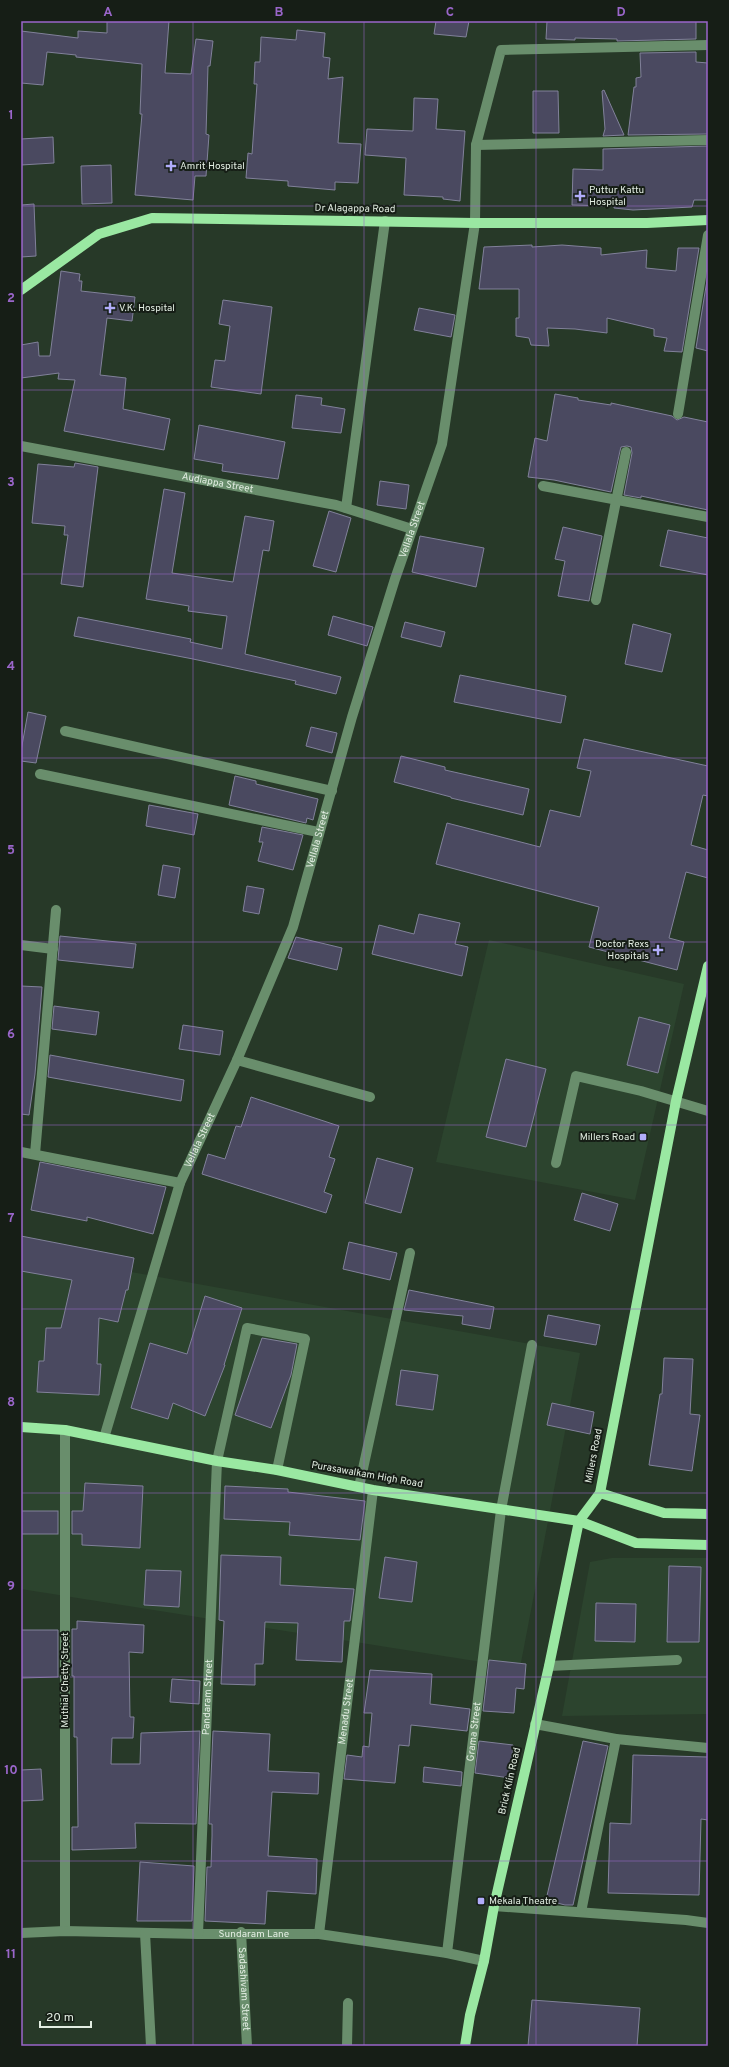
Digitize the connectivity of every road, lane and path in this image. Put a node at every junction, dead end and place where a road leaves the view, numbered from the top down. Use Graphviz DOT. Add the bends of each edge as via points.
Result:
graph roads {
  1 [pos="708,45"];
  2 [pos="708,140"];
  3 [pos="476,145"];
  4 [pos="708,220"];
  5 [pos="385,222"];
  6 [pos="474,223"];
  7 [pos="708,235"];
  8 [pos="21,290"];
  9 [pos="678,414"];
  10 [pos="21,446"];
  11 [pos="626,452"];
  12 [pos="543,486"];
  13 [pos="616,501"];
  14 [pos="346,508"];
  15 [pos="708,517"];
  16 [pos="412,529"];
  17 [pos="596,600"];
  18 [pos="65,731"];
  19 [pos="40,774"];
  20 [pos="332,791"];
  21 [pos="318,832"];
  22 [pos="56,910"];
  23 [pos="21,945"];
  24 [pos="53,949"];
  25 [pos="708,966"];
  26 [pos="237,1060"];
  27 [pos="370,1097"];
  28 [pos="676,1101"];
  29 [pos="708,1111"];
  30 [pos="21,1152"];
  31 [pos="35,1154"];
  32 [pos="556,1163"];
  33 [pos="180,1183"];
  34 [pos="410,1253"];
  35 [pos="532,1345"];
  36 [pos="21,1427"];
  37 [pos="65,1430"];
  38 [pos="104,1438"];
  39 [pos="217,1462"];
  40 [pos="277,1470"];
  41 [pos="359,1487"];
  42 [pos="373,1490"];
  43 [pos="600,1492"];
  44 [pos="501,1510"];
  45 [pos="708,1514"];
  46 [pos="578,1521"];
  47 [pos="708,1545"];
  48 [pos="677,1660"];
  49 [pos="549,1666"];
  50 [pos="535,1724"];
  51 [pos="616,1739"];
  52 [pos="708,1748"];
  53 [pos="494,1906"];
  54 [pos="580,1912"];
  55 [pos="708,1923"];
  56 [pos="65,1931"];
  57 [pos="241,1932"];
  58 [pos="21,1933"];
  59 [pos="145,1933"];
  60 [pos="198,1934"];
  61 [pos="319,1934"];
  62 [pos="447,1953"];
  63 [pos="484,1961"];
  64 [pos="348,2003"];
  65 [pos="151,2046"];
  66 [pos="247,2046"];
  67 [pos="347,2046"];
  68 [pos="465,2046"];
  1 -- 3 [label="street, Vellala Street" via="501,50"];
  2 -- 3 [label="street"];
  3 -- 6 [label="street, Vellala Street"];
  4 -- 6 [label="main road, Dr Alagappa Road" via="647,223"];
  5 -- 6 [label="main road, Dr Alagappa Road"];
  5 -- 8 [label="main road, Dr Alagappa Road" via="152,218 99,234"];
  5 -- 14 [label="street"];
  6 -- 16 [label="street, Vellala Street" via="442,444"];
  7 -- 9 [label="street"];
  10 -- 14 [label="street, Audiappa Street"];
  11 -- 13 [label="street"];
  12 -- 13 [label="street"];
  13 -- 15 [label="street"];
  13 -- 17 [label="street"];
  14 -- 16 [label="street, Audiappa Street"];
  16 -- 20 [label="street, Vellala Street" via="394,579"];
  18 -- 20 [label="street"];
  19 -- 21 [label="street"];
  20 -- 21 [label="street, Vellala Street"];
  21 -- 26 [label="street, Vellala Street" via="293,927"];
  22 -- 24 [label="street"];
  23 -- 24 [label="street"];
  24 -- 31 [label="street"];
  25 -- 28 [label="main road, Millers Road"];
  26 -- 27 [label="street"];
  26 -- 33 [label="street, Vellala Street"];
  28 -- 29 [label="street"];
  28 -- 32 [label="street" via="576,1076"];
  28 -- 43 [label="main road, Millers Road"];
  30 -- 31 [label="street"];
  31 -- 33 [label="street"];
  33 -- 38 [label="street, Vellala Street"];
  34 -- 41 [label="street"];
  35 -- 44 [label="street, Grama Street"];
  36 -- 37 [label="main road, Purasawalkam High Road"];
  37 -- 38 [label="main road, Purasawalkam High Road"];
  37 -- 56 [label="street, Muthial Chetty Street"];
  38 -- 39 [label="main road, Purasawalkam High Road"];
  39 -- 40 [label="main road, Purasawalkam High Road"];
  39 -- 40 [label="street, Pandaram Street" via="247,1328 305,1339"];
  39 -- 60 [label="street, Pandaram Street"];
  40 -- 41 [label="main road, Purasawalkam High Road"];
  41 -- 42 [label="main road, Purasawalkam High Road"];
  42 -- 44 [label="main road, Purasawalkam High Road"];
  42 -- 61 [label="street, Menadu Street"];
  43 -- 45 [label="main road" via="664,1513"];
  43 -- 46 [label="main road, Millers Road"];
  44 -- 46 [label="main road, Purasawalkam High Road"];
  44 -- 62 [label="street, Grama Street"];
  46 -- 47 [label="main road, Purasawalkam High Road" via="636,1543"];
  46 -- 49 [label="main road, Brick Klin Road"];
  48 -- 49 [label="street"];
  49 -- 50 [label="main road, Brick Klin Road"];
  50 -- 51 [label="street"];
  50 -- 53 [label="main road, Brick Klin Road"];
  51 -- 52 [label="street"];
  51 -- 54 [label="street"];
  53 -- 54 [label="street"];
  53 -- 63 [label="main road, Brick Klin Road"];
  54 -- 55 [label="street"];
  56 -- 58 [label="street, Sundaram Lane"];
  56 -- 59 [label="street, Sundaram Lane"];
  57 -- 60 [label="street, Sundaram Lane"];
  57 -- 61 [label="street, Sundaram Lane"];
  57 -- 66 [label="street, Sadashivam Street"];
  59 -- 60 [label="street, Sundaram Lane"];
  59 -- 65 [label="street"];
  61 -- 62 [label="street, Sundaram Lane"];
  62 -- 63 [label="street, Sundaram Lane"];
  63 -- 68 [label="main road, Brick Klin Road"];
  64 -- 67 [label="street"];
}
